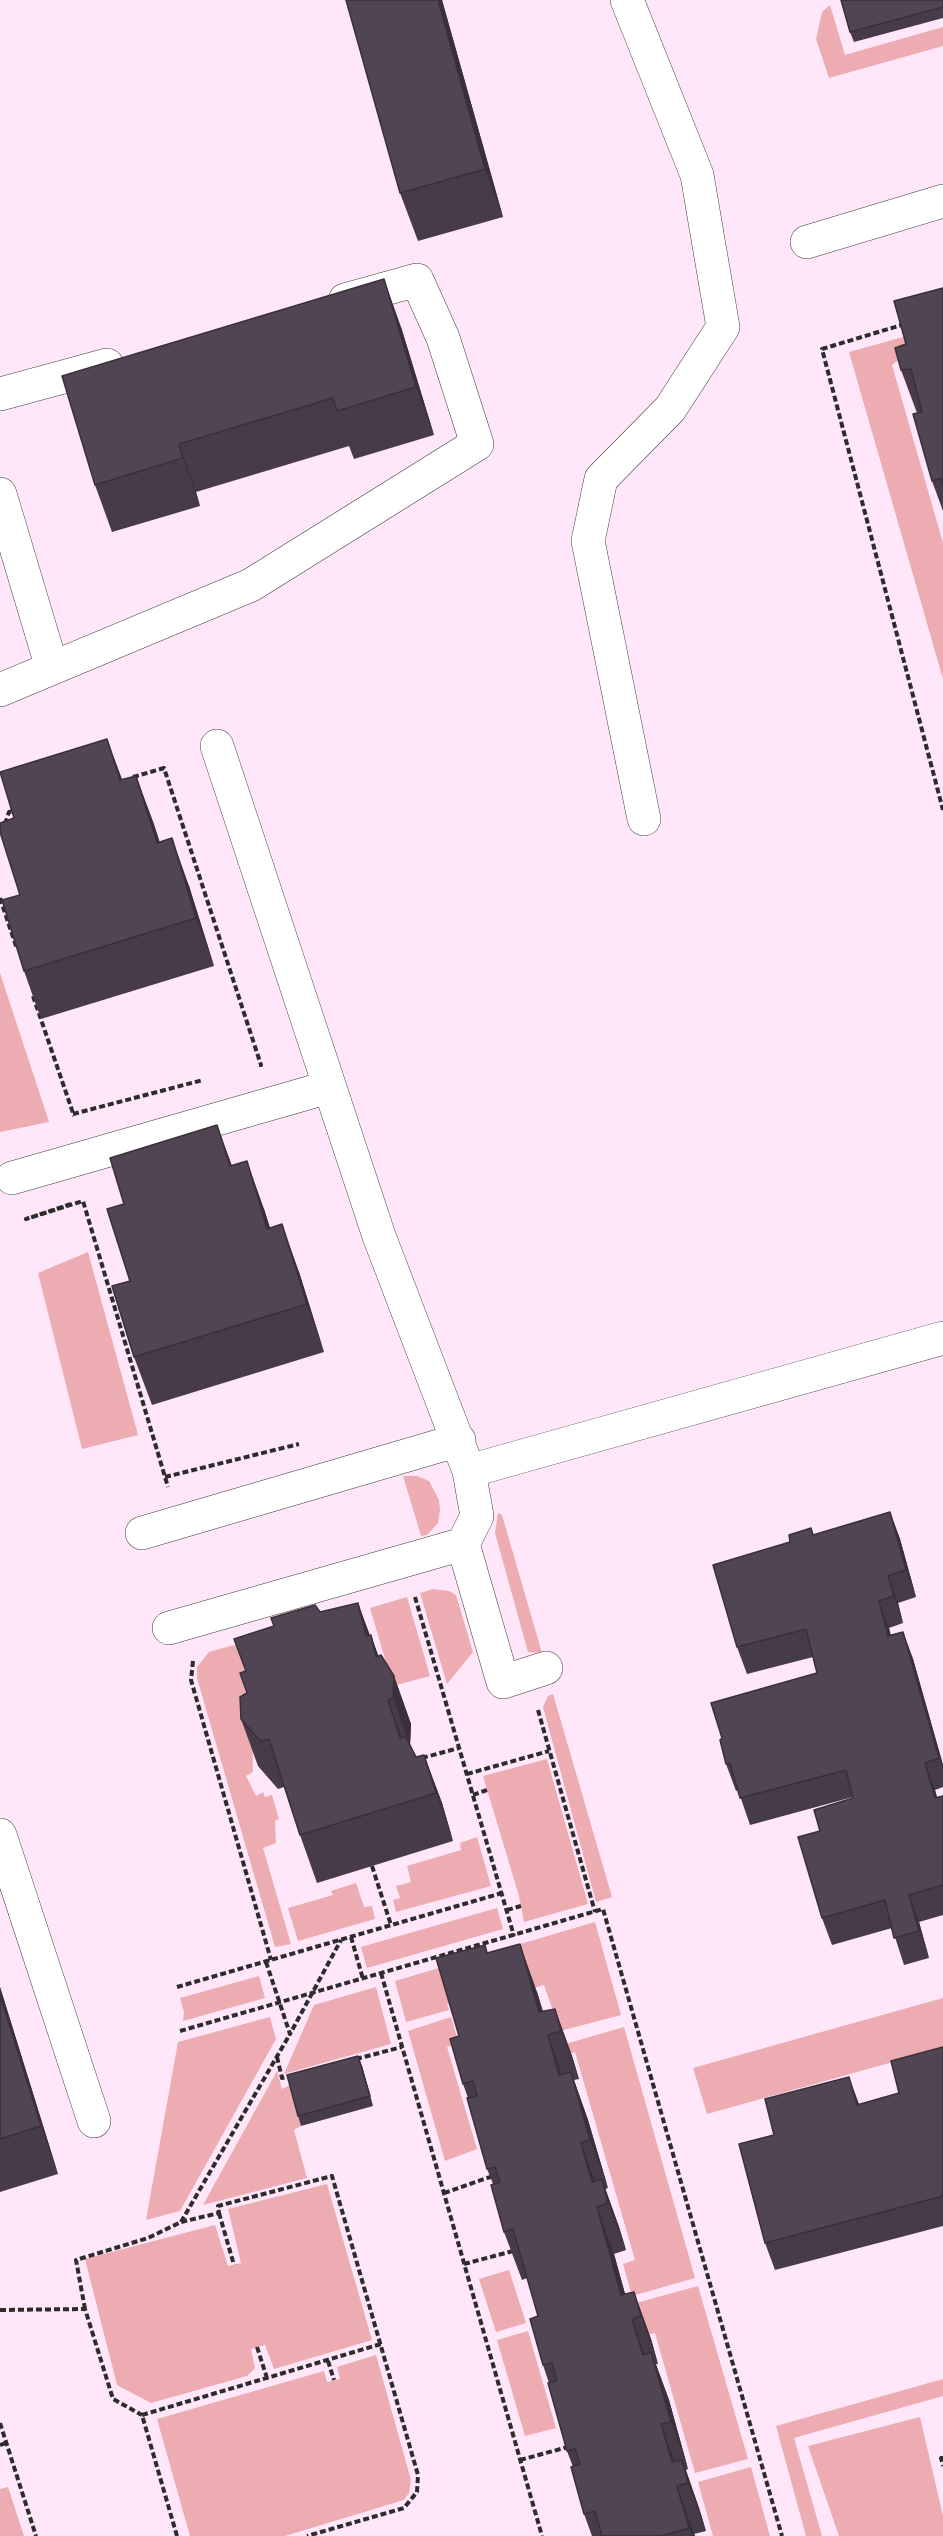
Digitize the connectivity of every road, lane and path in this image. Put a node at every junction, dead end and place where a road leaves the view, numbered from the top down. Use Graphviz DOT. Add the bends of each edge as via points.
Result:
graph roads {
  1 [pos="627,0"];
  2 [pos="943,201"];
  3 [pos="807,242"];
  4 [pos="312,309"];
  5 [pos="910,322"];
  6 [pos="139,356"];
  7 [pos="0,394"];
  8 [pos="0,494"];
  9 [pos="52,668"];
  10 [pos="0,690"];
  11 [pos="217,746"];
  12 [pos="131,777"];
  13 [pos="21,809"];
  14 [pos="943,810"];
  15 [pos="644,819"];
  16 [pos="3,831"];
  17 [pos="0,898"];
  18 [pos="19,955"];
  19 [pos="31,989"];
  20 [pos="250,1068"];
  21 [pos="206,1079"];
  22 [pos="329,1087"];
  23 [pos="12,1178"];
  24 [pos="88,1199"];
  25 [pos="943,1338"];
  26 [pos="459,1440"];
  27 [pos="303,1443"];
  28 [pos="469,1471"];
  29 [pos="165,1477"];
  30 [pos="178,1522"];
  31 [pos="142,1533"];
  32 [pos="463,1544"];
  33 [pos="405,1561"];
  34 [pos="169,1628"];
  35 [pos="199,1653"];
  36 [pos="546,1668"];
  37 [pos="540,1702"];
  38 [pos="459,1748"];
  39 [pos="549,1751"];
  40 [pos="419,1758"];
  41 [pos="467,1774"];
  42 [pos="487,1790"];
  43 [pos="473,1795"];
  44 [pos="0,1835"];
  45 [pos="372,1866"];
  46 [pos="502,1893"];
  47 [pos="521,1906"];
  48 [pos="507,1910"];
  49 [pos="595,1912"];
  50 [pos="391,1925"];
  51 [pos="514,1935"];
  52 [pos="351,1937"];
  53 [pos="342,1940"];
  54 [pos="269,1961"];
  55 [pos="381,1973"];
  56 [pos="363,1979"];
  57 [pos="177,1987"];
  58 [pos="314,1993"];
  59 [pos="279,2002"];
  60 [pos="180,2031"];
  61 [pos="290,2034"];
  62 [pos="402,2047"];
  63 [pos="276,2057"];
  64 [pos="348,2061"];
  65 [pos="293,2075"];
  66 [pos="94,2121"];
  67 [pos="493,2176"];
  68 [pos="444,2193"];
  69 [pos="219,2212"];
  70 [pos="181,2222"];
  71 [pos="513,2251"];
  72 [pos="464,2264"];
  73 [pos="234,2265"];
  74 [pos="85,2309"];
  75 [pos="0,2310"];
  76 [pos="381,2344"];
  77 [pos="257,2348"];
  78 [pos="328,2361"];
  79 [pos="267,2378"];
  80 [pos="334,2380"];
  81 [pos="142,2415"];
  82 [pos="0,2423"];
  83 [pos="6,2443"];
  84 [pos="0,2445"];
  85 [pos="569,2446"];
  86 [pos="943,2458"];
  87 [pos="520,2460"];
  88 [pos="943,2466"];
  89 [pos="36,2536"];
  90 [pos="177,2536"];
  91 [pos="307,2536"];
  92 [pos="542,2536"];
  93 [pos="782,2536"];
  1 -- 15 [label="lane" via="697,175 723,327 670,409 601,479 588,541"];
  2 -- 3 [label="lane"];
  4 -- 9 [label="lane" via="417,280 443,338 477,444 251,585"];
  5 -- 14 [label="path" via="822,349"];
  6 -- 7 [label="lane"];
  8 -- 9 [label="lane"];
  9 -- 10 [label="lane"];
  11 -- 22 [label="lane"];
  12 -- 20 [label="path" via="164,768 261,1065"];
  13 -- 16 [label="path" via="9,812"];
  17 -- 18 [label="path"];
  19 -- 21 [label="path" via="73,1114"];
  22 -- 23 [label="lane"];
  22 -- 26 [label="lane" via="379,1236"];
  24 -- 29 [label="path" via="26,1219 83,1201"];
  25 -- 28 [label="lane"];
  26 -- 28 [label="lane"];
  26 -- 30 [label="lane"];
  27 -- 29 [label="path"];
  28 -- 32 [label="lane" via="477,1516"];
  29 -- 30 [label="path"];
  30 -- 31 [label="lane"];
  32 -- 33 [label="lane"];
  32 -- 36 [label="lane" via="503,1682"];
  33 -- 34 [label="lane"];
  33 -- 38 [label="path"];
  35 -- 54 [label="path" via="193,1660 191,1680"];
  37 -- 39 [label="path" via="538,1708"];
  38 -- 40 [label="path"];
  38 -- 41 [label="path"];
  39 -- 41 [label="path"];
  39 -- 49 [label="path"];
  41 -- 43 [label="path"];
  42 -- 43 [label="path"];
  43 -- 46 [label="path"];
  44 -- 66 [label="lane"];
  45 -- 50 [label="path"];
  46 -- 48 [label="path"];
  46 -- 50 [label="path"];
  47 -- 48 [label="path"];
  48 -- 51 [label="path"];
  49 -- 51 [label="path"];
  49 -- 93 [label="path" via="603,1909"];
  50 -- 52 [label="path"];
  51 -- 55 [label="path"];
  52 -- 53 [label="path"];
  52 -- 56 [label="path"];
  53 -- 54 [label="path"];
  53 -- 58 [label="path"];
  54 -- 57 [label="path"];
  54 -- 59 [label="path"];
  55 -- 56 [label="path"];
  55 -- 62 [label="path"];
  56 -- 58 [label="path"];
  58 -- 59 [label="path"];
  58 -- 61 [label="path"];
  59 -- 60 [label="path"];
  59 -- 61 [label="path"];
  61 -- 63 [label="path"];
  62 -- 64 [label="path"];
  62 -- 68 [label="path"];
  63 -- 65 [label="path" via="282,2078"];
  63 -- 70 [label="path"];
  67 -- 68 [label="path"];
  68 -- 72 [label="path"];
  69 -- 70 [label="path"];
  69 -- 73 [label="path"];
  69 -- 76 [label="path" via="218,2206 332,2176"];
  70 -- 74 [label="path" via="148,2238 76,2260"];
  71 -- 72 [label="path"];
  72 -- 87 [label="path"];
  74 -- 75 [label="path"];
  74 -- 81 [label="path" via="113,2399"];
  76 -- 78 [label="path"];
  76 -- 91 [label="path" via="418,2475 417,2492 404,2508"];
  77 -- 79 [label="path"];
  78 -- 79 [label="path"];
  78 -- 80 [label="path"];
  79 -- 81 [label="path"];
  81 -- 90 [label="path"];
  82 -- 83 [label="path"];
  83 -- 84 [label="path"];
  83 -- 89 [label="path"];
  85 -- 87 [label="path"];
  86 -- 88 [label="path"];
  87 -- 92 [label="path"];
}
